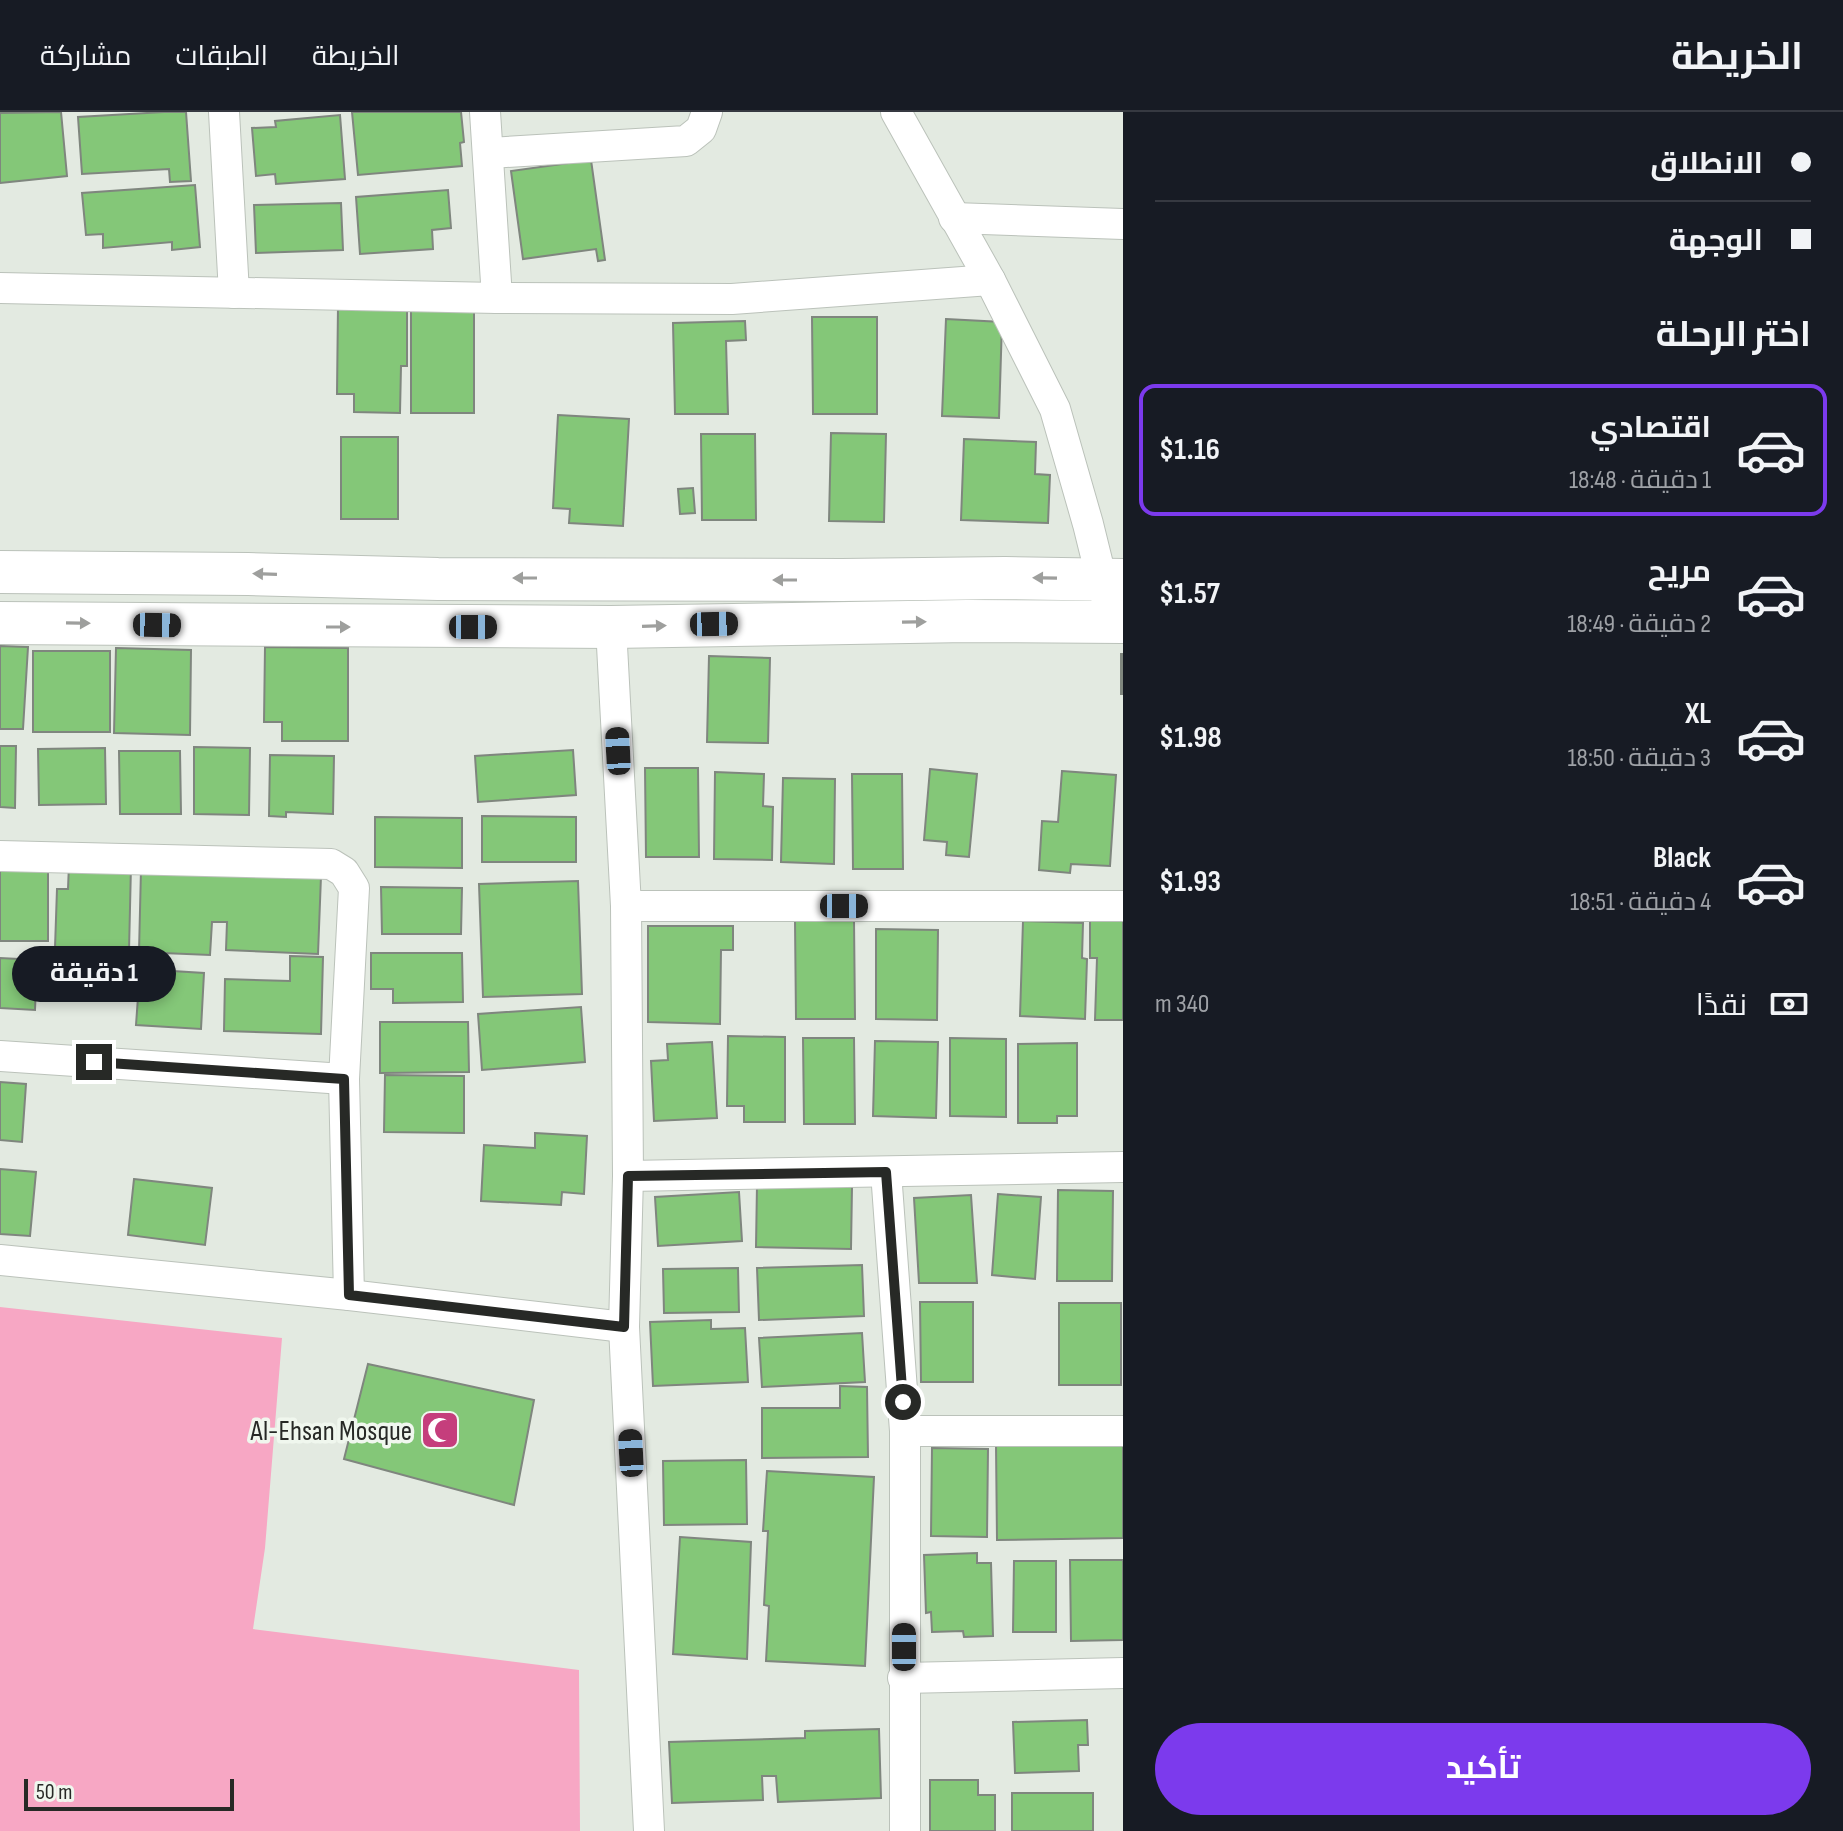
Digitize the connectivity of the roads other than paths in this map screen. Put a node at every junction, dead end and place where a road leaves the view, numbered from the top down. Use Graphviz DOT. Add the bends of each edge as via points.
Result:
graph roads {
  1 [pos="224,112"];
  2 [pos="485,112"];
  3 [pos="707,112"];
  4 [pos="896,112"];
  5 [pos="490,153"];
  6 [pos="954,218"];
  7 [pos="1123,224"];
  8 [pos="990,280"];
  9 [pos="0,288"];
  10 [pos="234,293"];
  11 [pos="497,298"];
  12 [pos="0,572"];
  13 [pos="1112,580"];
  14 [pos="1117,622"];
  15 [pos="0,623"];
  16 [pos="611,627"];
  17 [pos="0,856"];
  18 [pos="626,906"];
  19 [pos="1123,906"];
  20 [pos="0,1056"];
  21 [pos="344,1079"];
  22 [pos="1123,1167"];
  23 [pos="886,1172"];
  24 [pos="628,1176"];
  25 [pos="0,1260"];
  26 [pos="349,1295"];
  27 [pos="624,1327"];
  28 [pos="905,1431"];
  29 [pos="1123,1431"];
  30 [pos="1123,1673"];
  31 [pos="903,1678"];
  32 [pos="649,1831"];
  33 [pos="905,1831"];
  1 -- 10 [label="street"];
  2 -- 5 [label="street"];
  3 -- 5 [label="street" via="701,129 686,141"];
  4 -- 6 [label="street"];
  5 -- 11 [label="street"];
  6 -- 7 [label="street"];
  6 -- 8 [label="street"];
  8 -- 11 [label="street" via="732,299"];
  8 -- 13 [label="street" via="1055,409"];
  9 -- 10 [label="street"];
  10 -- 11 [label="street"];
  13 -- 12 [label="street, one-way"];
  13 -- 14 [label="street"];
  16 -- 14 [label="street, one-way"];
  15 -- 16 [label="street, one-way"];
  16 -- 18 [label="street"];
  17 -- 21 [label="street" via="331,864 344,872 354,888"];
  18 -- 19 [label="street"];
  18 -- 24 [label="street"];
  20 -- 21 [label="street"];
  21 -- 26 [label="street"];
  22 -- 23 [label="street"];
  23 -- 24 [label="street"];
  23 -- 28 [label="street"];
  24 -- 27 [label="street"];
  25 -- 26 [label="street"];
  26 -- 27 [label="street"];
  27 -- 32 [label="street"];
  28 -- 29 [label="street"];
  28 -- 31 [label="street"];
  30 -- 31 [label="street"];
  31 -- 33 [label="street"];
}
